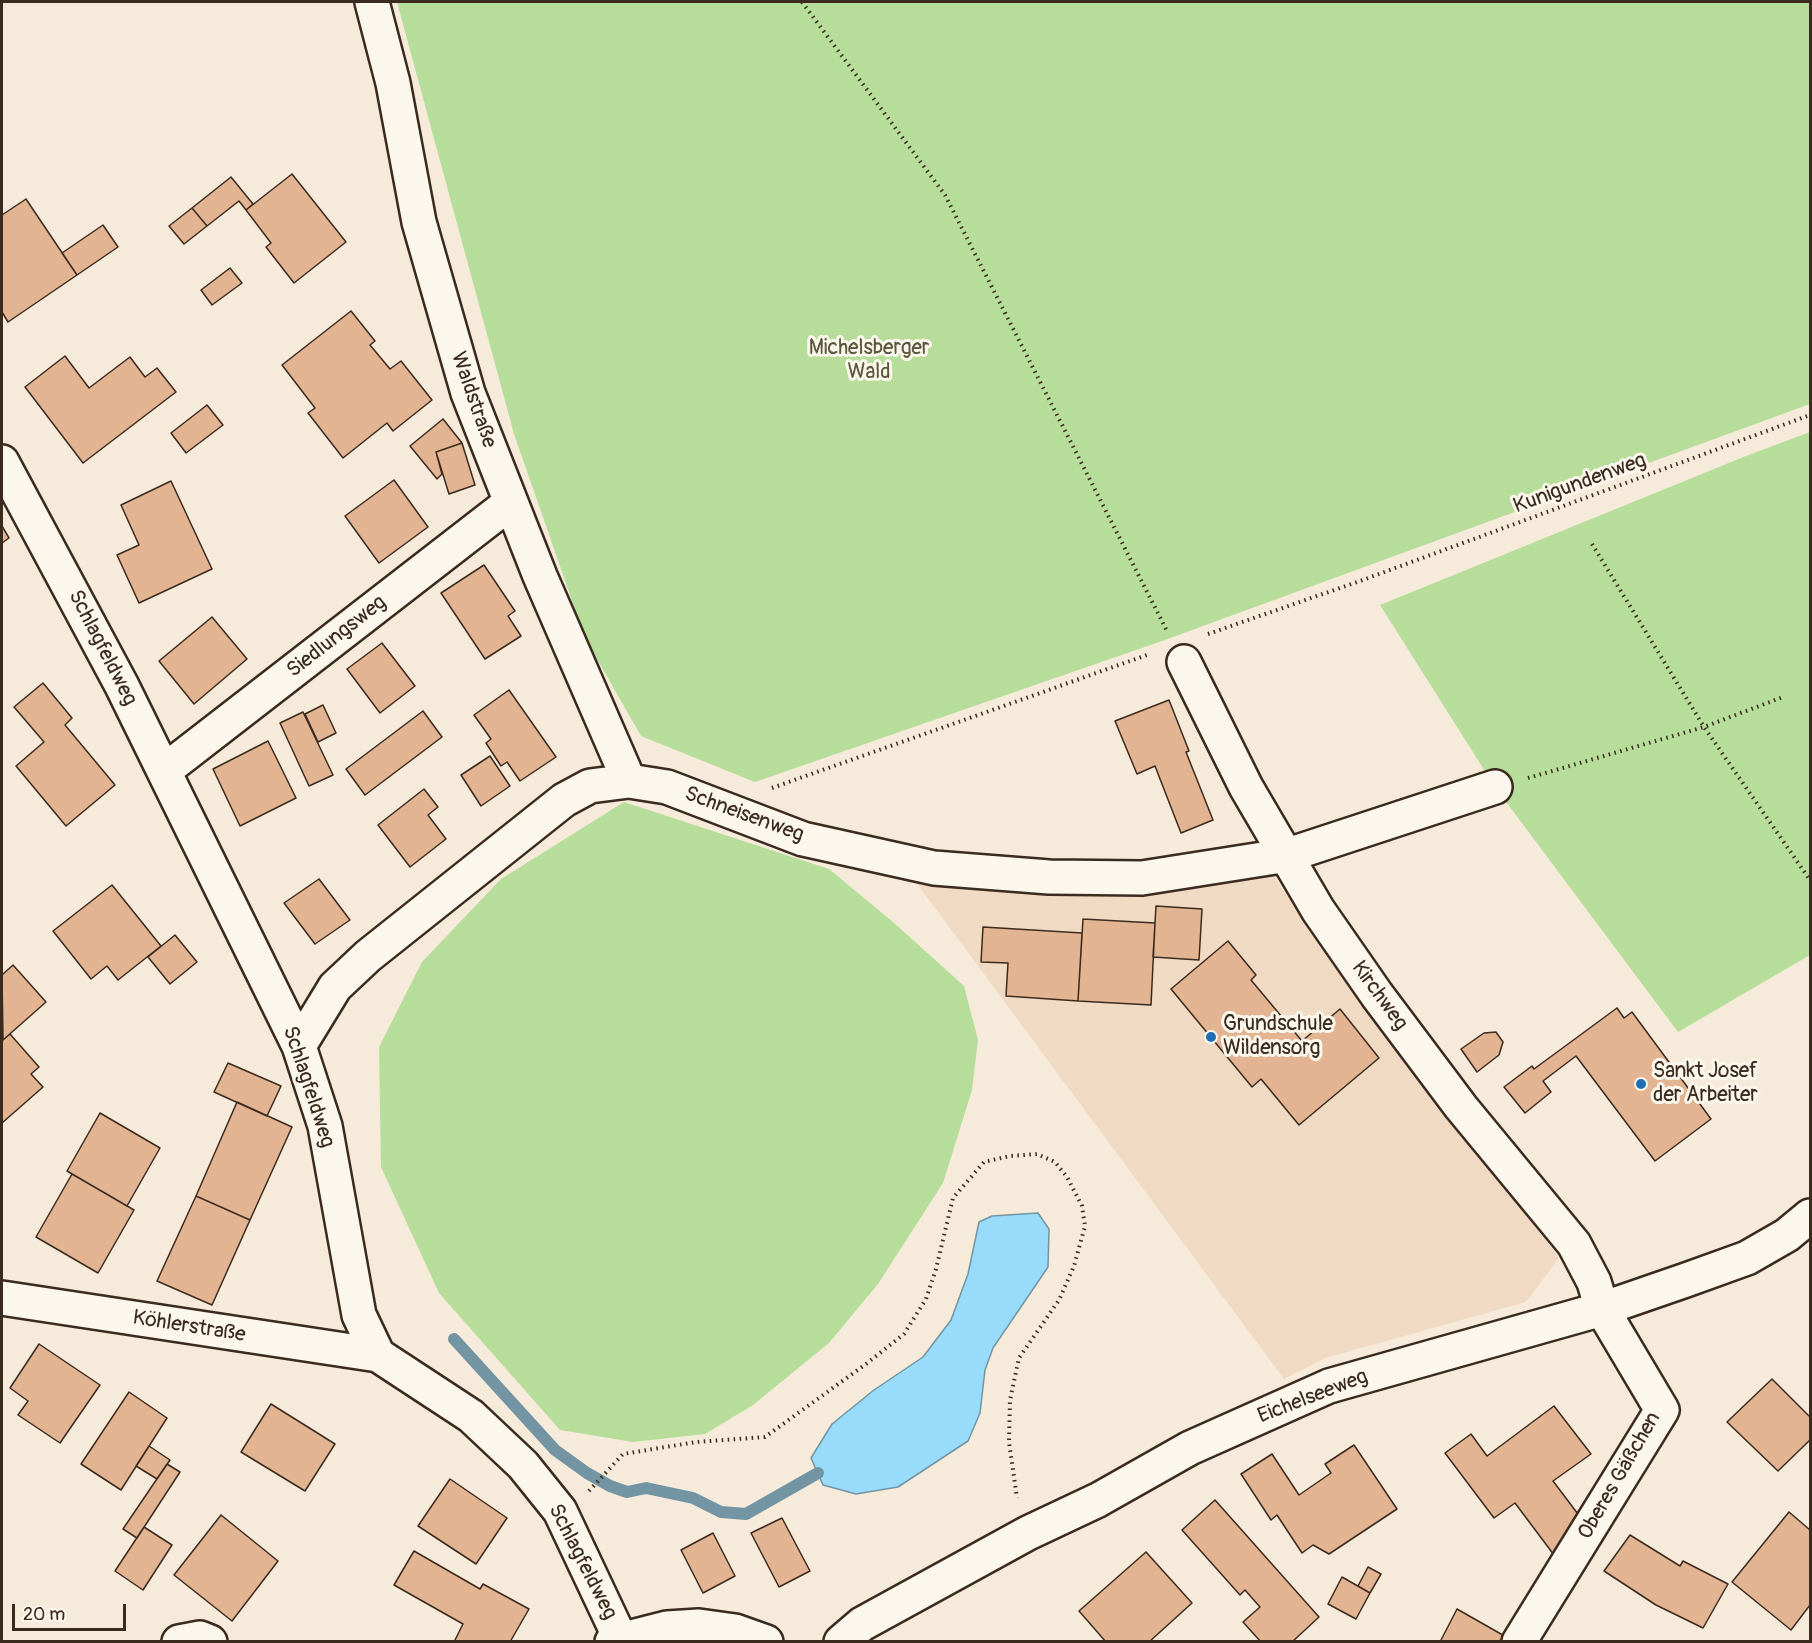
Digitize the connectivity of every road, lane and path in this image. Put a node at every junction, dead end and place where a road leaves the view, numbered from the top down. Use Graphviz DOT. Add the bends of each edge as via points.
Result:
graph roads {
  1 [pos="372,2"];
  2 [pos="802,2"];
  3 [pos="1810,415"];
  4 [pos="2,462"];
  5 [pos="510,503"];
  6 [pos="1592,544"];
  7 [pos="1179,654"];
  8 [pos="1783,697"];
  9 [pos="1704,727"];
  10 [pos="164,771"];
  11 [pos="629,781"];
  12 [pos="1495,787"];
  13 [pos="734,813"];
  14 [pos="1288,855"];
  15 [pos="1810,880"];
  16 [pos="298,1046"];
  17 [pos="1810,1216"];
  18 [pos="2,1298"];
  19 [pos="1602,1310"];
  20 [pos="378,1355"];
  21 [pos="594,1487"];
  22 [pos="1028,1533"];
  23 [pos="616,1640"];
  24 [pos="179,1641"];
  25 [pos="210,1641"];
  26 [pos="766,1641"];
  27 [pos="841,1641"];
  28 [pos="1519,1641"];
  1 -- 5 [label="street, Waldstraße" via="393,83 419,222 468,393"];
  2 -- 7 [label="path" via="945,195"];
  3 -- 7 [label="path, Kunigundenweg" via="1360,582"];
  4 -- 10 [label="street, Schlagfeldweg"];
  5 -- 10 [label="street, Siedlungsweg"];
  5 -- 11 [label="street, Waldstraße"];
  6 -- 9 [label="path"];
  7 -- 13 [label="path, Kunigundenweg" via="776,786"];
  7 -- 14 [label="street, Kirchweg" via="1246,787"];
  8 -- 9 [label="path"];
  9 -- 12 [label="path"];
  9 -- 15 [label="path"];
  10 -- 16 [label="street, Schlagfeldweg"];
  11 -- 13 [label="street, Schneisenweg" via="667,787"];
  11 -- 16 [label="street, Schneisenweg" via="590,786 564,800 368,956 335,987"];
  12 -- 14 [label="street, Schneisenweg"];
  13 -- 14 [label="street, Schneisenweg" via="803,839 934,868 1049,877 1142,878"];
  14 -- 19 [label="street, Kirchweg" via="1318,910 1377,995 1461,1107 1574,1244 1594,1282"];
  16 -- 20 [label="street, Schlagfeldweg" via="325,1126 359,1315"];
  17 -- 19 [label="street, Eichelseeweg" via="1787,1235 1747,1258"];
  18 -- 20 [label="street, Köhlerstraße"];
  19 -- 22 [label="street, Eichelseeweg" via="1329,1386 1190,1448 1098,1500"];
  19 -- 28 [label="street, Oberes Gäßchen" via="1662,1410"];
  20 -- 23 [label="street, Schlagfeldweg" via="471,1416 523,1465 560,1511"];
  21 -- 22 [label="path" via="622,1454 696,1442 765,1437 866,1364 904,1334 926,1299 953,1197 984,1162 1037,1154 1055,1162 1067,1177 1082,1206 1085,1226 1059,1300 1019,1358 1010,1400 1009,1442 1019,1508"];
  22 -- 27 [label="street, Eichelseeweg" via="862,1624"];
  23 -- 26 [label="street" via="667,1628 699,1626"];
  24 -- 25 [label="street"];
}
